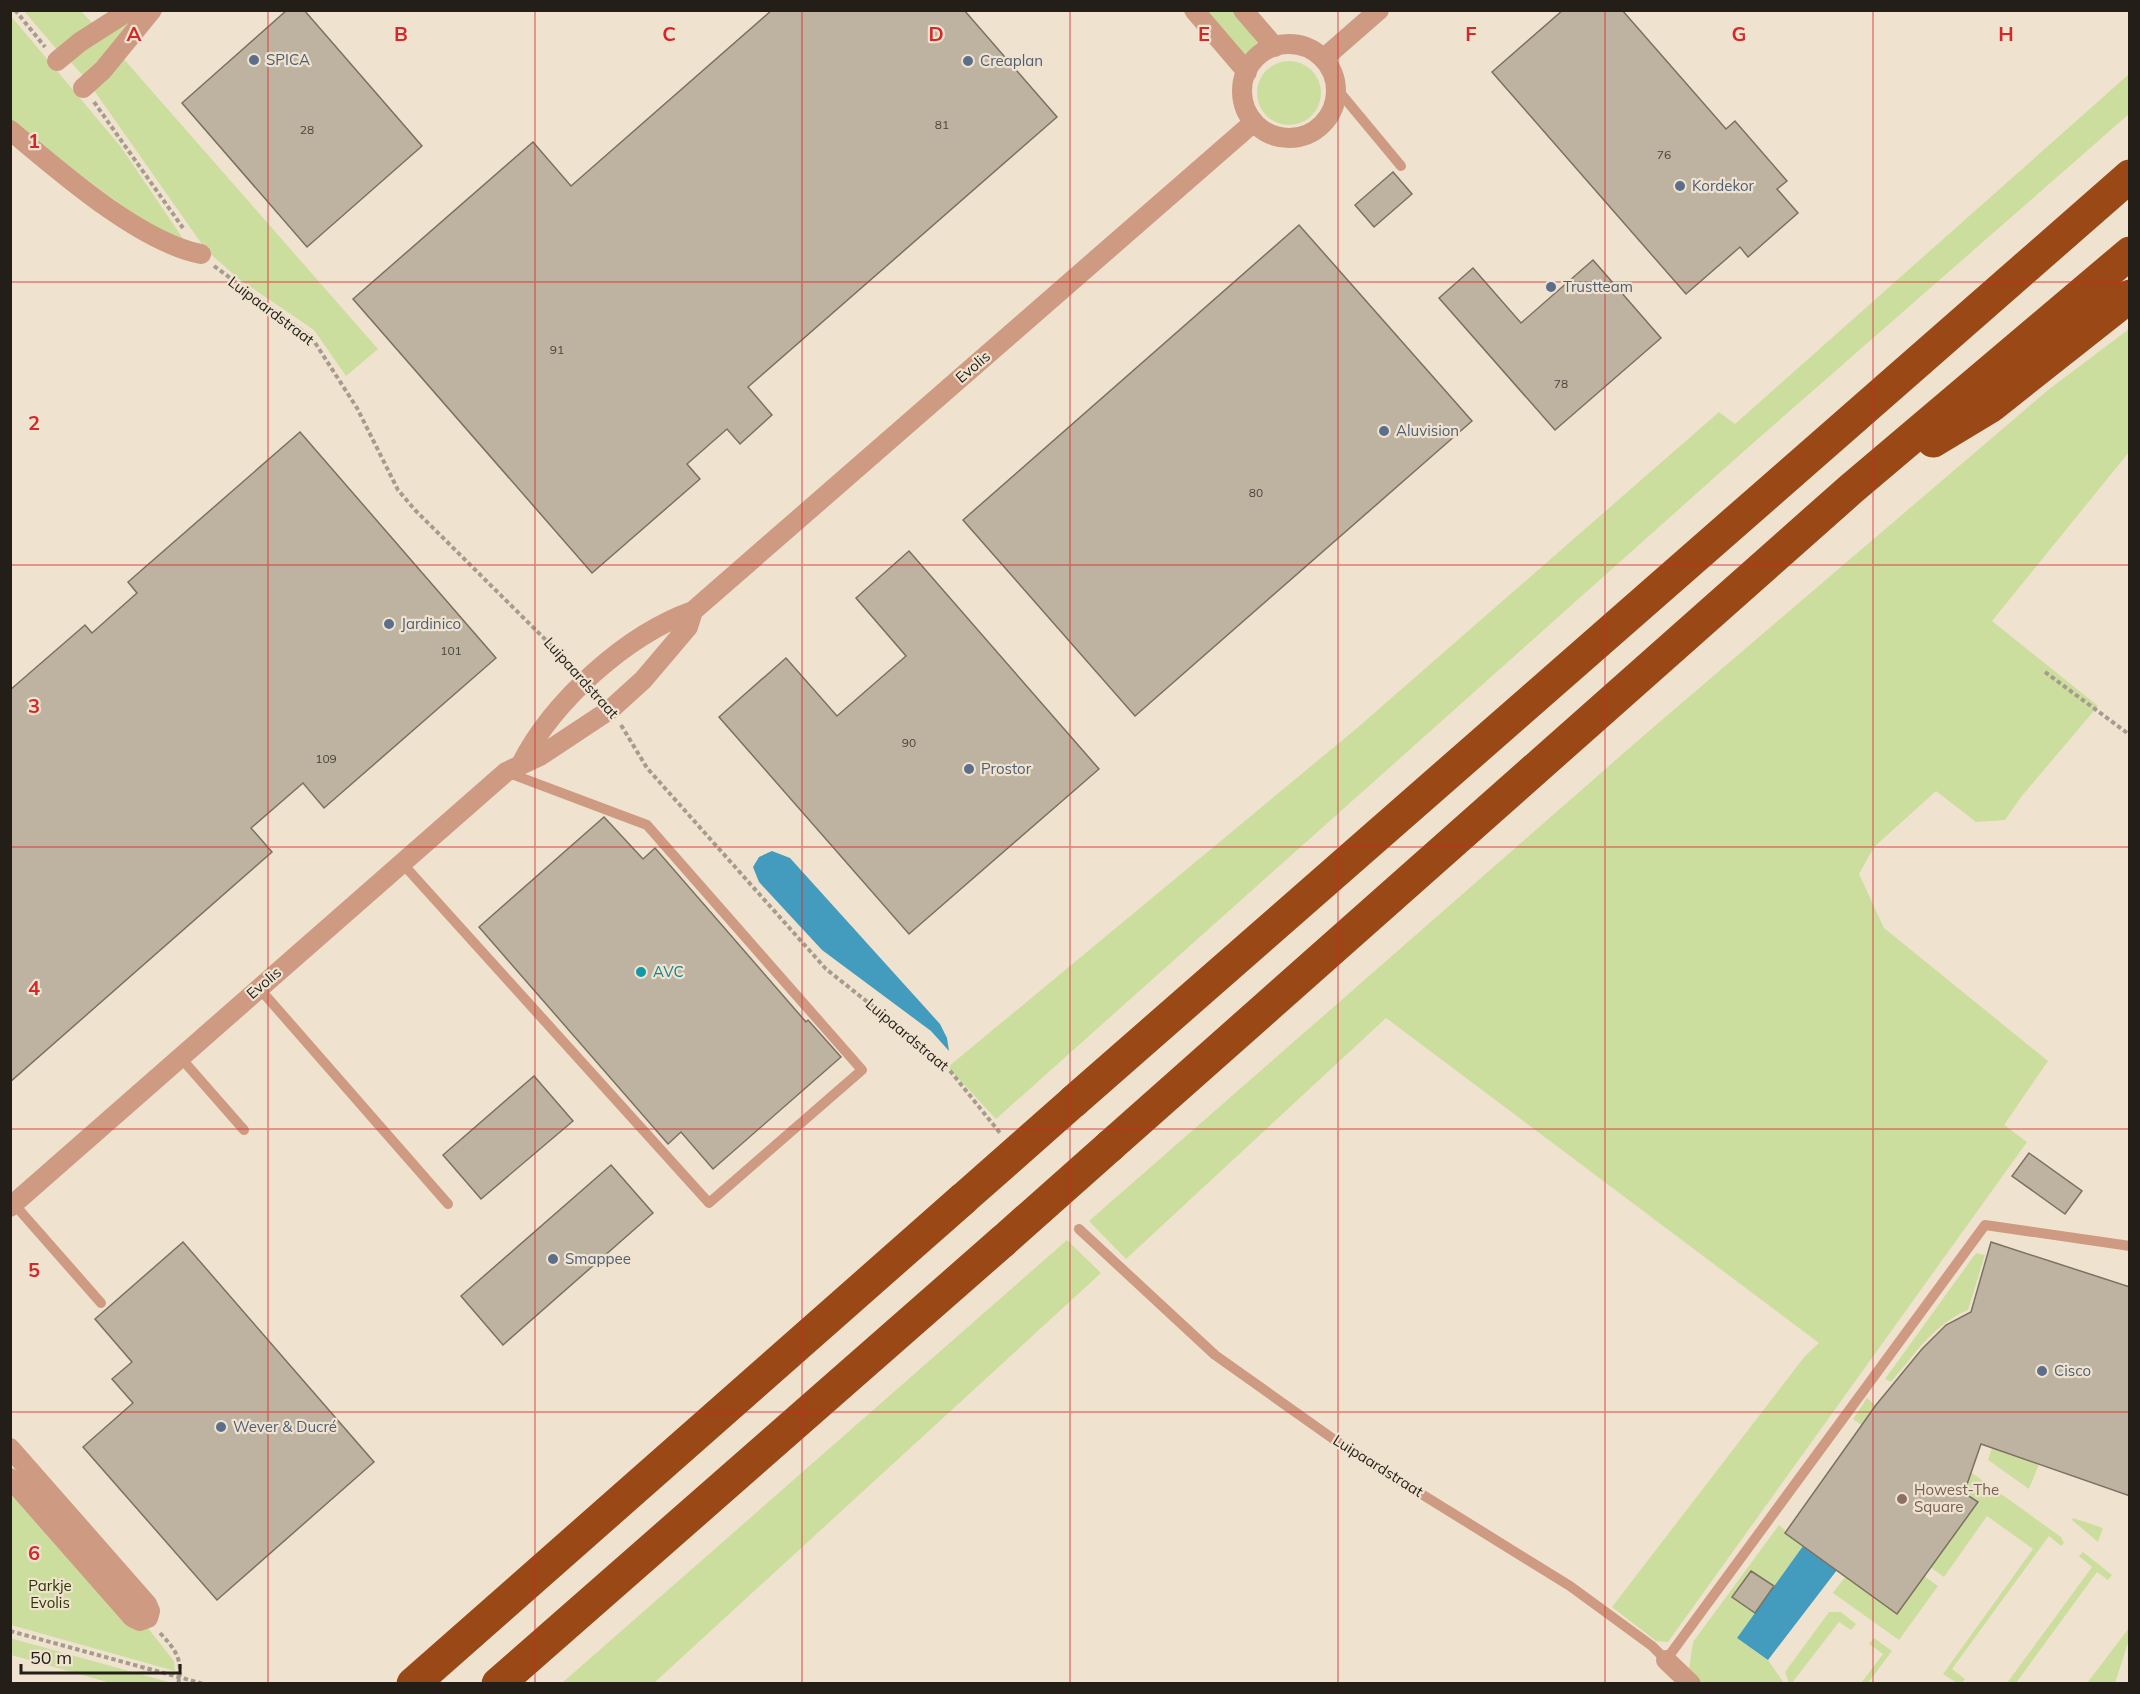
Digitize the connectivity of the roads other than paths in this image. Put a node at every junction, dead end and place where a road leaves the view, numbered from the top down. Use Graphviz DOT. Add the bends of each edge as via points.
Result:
graph roads {
  1 [pos="130,10"];
  2 [pos="152,10"];
  3 [pos="1194,10"];
  4 [pos="1243,10"];
  5 [pos="1379,10"];
  6 [pos="1275,47"];
  7 [pos="1323,59"];
  8 [pos="57,61"];
  9 [pos="1247,72"];
  10 [pos="82,88"];
  11 [pos="1336,89"];
  12 [pos="1254,122"];
  13 [pos="10,129"];
  14 [pos="2130,160"];
  15 [pos="1401,166"];
  16 [pos="2130,176"];
  17 [pos="2047,246"];
  18 [pos="2130,253"];
  19 [pos="201,254"];
  20 [pos="2130,296"];
  21 [pos="1851,489"];
  22 [pos="693,611"];
  23 [pos="513,768"];
  24 [pos="402,863"];
  25 [pos="258,988"];
  26 [pos="180,1057"];
  27 [pos="244,1130"];
  28 [pos="448,1204"];
  29 [pos="12,1205"];
  30 [pos="1079,1229"];
  31 [pos="2130,1246"];
  32 [pos="100,1303"];
  33 [pos="10,1448"];
  34 [pos="10,1478"];
  35 [pos="1666,1660"];
  36 [pos="412,1683"];
  37 [pos="498,1683"];
  38 [pos="1691,1683"];
  1 -- 8 [label="street"];
  2 -- 10 [label="street" via="103,70"];
  3 -- 9 [label="street"];
  4 -- 6 [label="street"];
  5 -- 7 [label="street"];
  6 -- 7 [label="street" via="1307,47"];
  6 -- 9 [label="street" via="1257,57"];
  7 -- 11 [label="street" via="1334,76"];
  9 -- 12 [label="street" via="1242,94"];
  11 -- 12 [label="street" via="1336,102 1324,123 1304,136 1279,137"];
  11 -- 15 [label="lane"];
  12 -- 22 [label="street, Evolis"];
  13 -- 19 [label="street" via="149,233"];
  14 -- 17 [label="highway"];
  16 -- 17 [label="highway"];
  17 -- 36 [label="highway, bridge"];
  18 -- 21 [label="highway"];
  20 -- 21 [label="highway" via="1991,406"];
  21 -- 37 [label="highway, bridge"];
  22 -- 23 [label="street, Evolis" via="676,617 620,652 586,681"];
  22 -- 23 [label="street, Evolis" via="688,627 643,680 611,709 540,756"];
  23 -- 24 [label="street, Evolis"];
  23 -- 24 [label="lane" via="647,825 862,1070 709,1203"];
  24 -- 25 [label="street, Evolis"];
  25 -- 26 [label="street, Evolis"];
  25 -- 28 [label="lane"];
  26 -- 27 [label="lane"];
  26 -- 29 [label="street, Evolis"];
  29 -- 32 [label="lane"];
  30 -- 35 [label="lane, Luipaardstraat" via="1215,1355 1339,1443 1570,1586"];
  31 -- 35 [label="lane" via="1985,1225"];
  33 -- 34 [label="street" via="147,1604 148,1618 140,1621 132,1617"];
  35 -- 38 [label="street, Luipaardstraat"];
}
